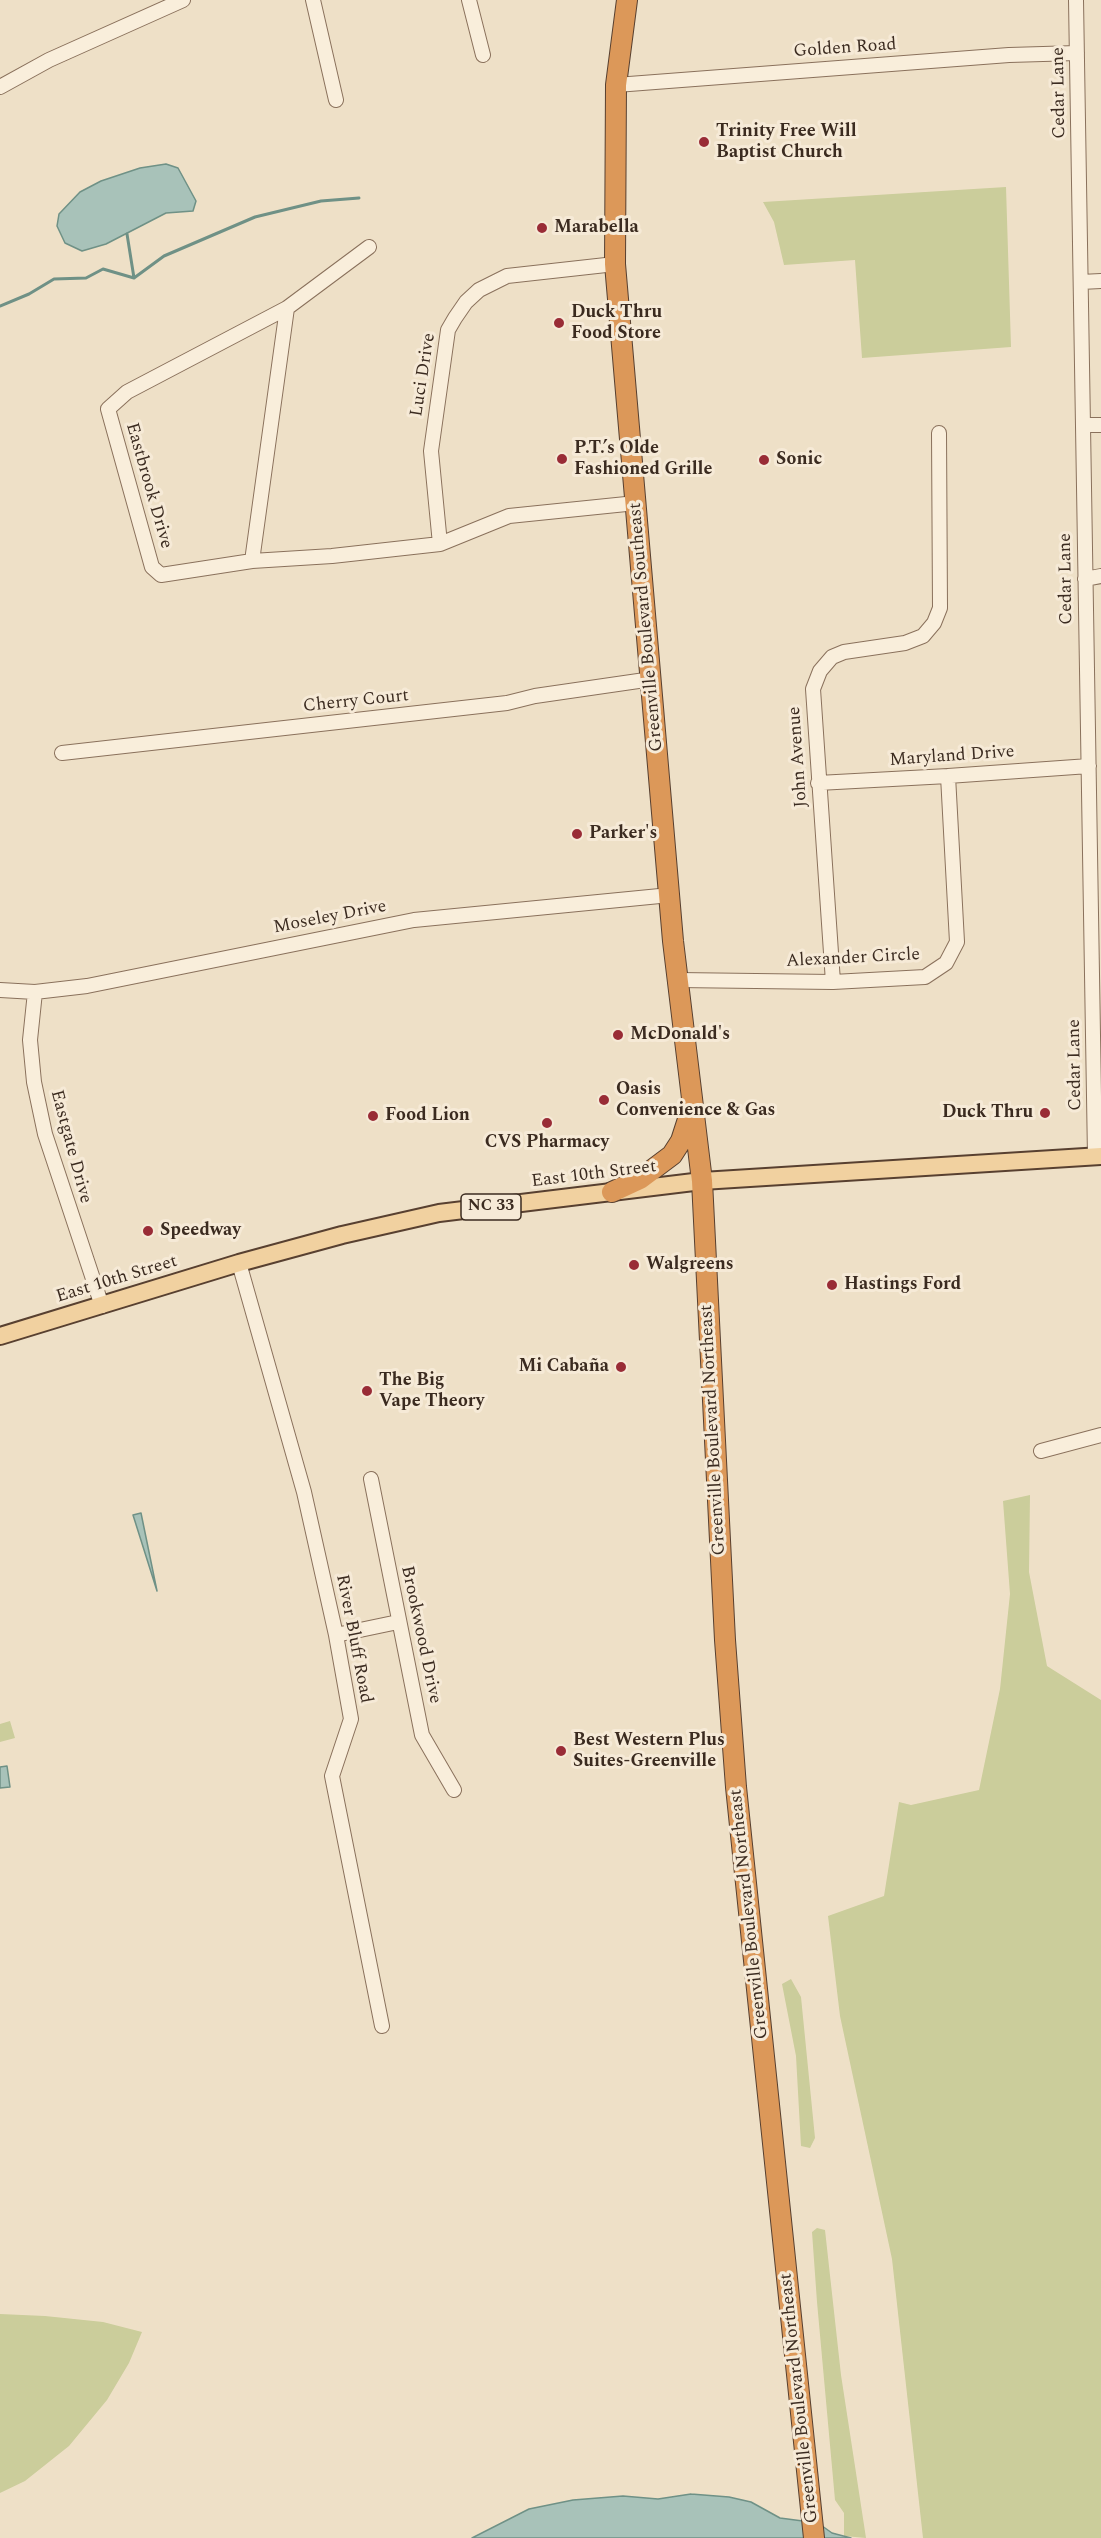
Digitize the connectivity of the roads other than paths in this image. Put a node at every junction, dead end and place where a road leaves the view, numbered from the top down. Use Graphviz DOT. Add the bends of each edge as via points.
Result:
graph roads {
  1 [pos="183,0"];
  2 [pos="312,0"];
  3 [pos="469,0"];
  4 [pos="627,0"];
  5 [pos="1076,0"];
  6 [pos="1077,53"];
  7 [pos="483,55"];
  8 [pos="616,85"];
  9 [pos="0,87"];
  10 [pos="336,100"];
  11 [pos="369,247"];
  12 [pos="615,264"];
  13 [pos="1101,281"];
  14 [pos="1081,282"];
  15 [pos="287,308"];
  16 [pos="1083,425"];
  17 [pos="1101,425"];
  18 [pos="939,433"];
  19 [pos="636,503"];
  20 [pos="440,544"];
  21 [pos="252,561"];
  22 [pos="1101,576"];
  23 [pos="1085,579"];
  24 [pos="652,679"];
  25 [pos="1094,722"];
  26 [pos="62,753"];
  27 [pos="1089,766"];
  28 [pos="948,776"];
  29 [pos="819,783"];
  30 [pos="1096,860"];
  31 [pos="669,894"];
  32 [pos="678,980"];
  33 [pos="833,982"];
  34 [pos="0,990"];
  35 [pos="34,992"];
  36 [pos="693,1105"];
  37 [pos="1098,1157"];
  38 [pos="702,1181"];
  39 [pos="612,1192"];
  40 [pos="239,1263"];
  41 [pos="102,1306"];
  42 [pos="0,1336"];
  43 [pos="1101,1436"];
  44 [pos="1041,1451"];
  45 [pos="371,1479"];
  46 [pos="398,1622"];
  47 [pos="336,1635"];
  48 [pos="454,1790"];
  49 [pos="382,2026"];
  50 [pos="814,2538"];
  1 -- 9 [label="street" via="49,60"];
  2 -- 10 [label="street"];
  3 -- 7 [label="street"];
  4 -- 8 [label="highway, Greenville Boulevard Southeast"];
  5 -- 6 [label="street, Cedar Lane"];
  6 -- 8 [label="street, Golden Road"];
  6 -- 14 [label="street, Cedar Lane"];
  8 -- 12 [label="highway, Greenville Boulevard Southeast"];
  11 -- 15 [label="street, Eastbrook Drive"];
  12 -- 19 [label="highway, Greenville Boulevard Southeast"];
  12 -- 20 [label="street, Luci Drive" via="507,276 479,290 455,318 448,330 431,451"];
  13 -- 14 [label="street"];
  14 -- 16 [label="street, Cedar Lane"];
  15 -- 21 [label="street"];
  15 -- 21 [label="street, Eastbrook Drive" via="127,392 108,409 152,567 161,575"];
  16 -- 17 [label="street"];
  16 -- 23 [label="street, Cedar Lane"];
  18 -- 29 [label="street, John Avenue" via="940,608 923,636 904,643 844,652 832,657 820,671 813,689"];
  19 -- 20 [label="street, Eastbrook Drive" via="509,516"];
  19 -- 24 [label="highway, Greenville Boulevard Southeast"];
  20 -- 21 [label="street, Eastbrook Drive"];
  22 -- 23 [label="street"];
  23 -- 25 [label="street, Cedar Lane"];
  24 -- 26 [label="street, Cherry Court" via="507,703"];
  24 -- 31 [label="highway, Greenville Boulevard Southeast"];
  25 -- 27 [label="street, Cedar Lane"];
  27 -- 28 [label="street, Maryland Drive"];
  27 -- 30 [label="street, Cedar Lane"];
  28 -- 29 [label="street, Maryland Drive"];
  28 -- 33 [label="street, Alexander Circle" via="957,942 946,963 925,977"];
  29 -- 33 [label="street, John Avenue"];
  30 -- 37 [label="street, Cedar Lane"];
  31 -- 32 [label="highway, Greenville Boulevard Southeast"];
  31 -- 35 [label="street, Moseley Drive" via="414,920 98,984"];
  32 -- 33 [label="street, Alexander Circle"];
  32 -- 36 [label="highway, Greenville Boulevard Southeast"];
  34 -- 35 [label="street, Moseley Drive"];
  35 -- 41 [label="street, Eastgate Drive" via="30,1040 45,1134"];
  36 -- 38 [label="highway, Greenville Boulevard Southeast"];
  36 -- 39 [label="highway" via="672,1155 640,1179"];
  37 -- 38 [label="main road, East 10th Street"];
  38 -- 39 [label="main road, East 10th Street / NC 33"];
  38 -- 50 [label="highway, Greenville Boulevard Northeast" via="736,1787"];
  39 -- 40 [label="main road, East 10th Street / NC 33" via="440,1213"];
  40 -- 41 [label="main road, East 10th Street / NC 33"];
  40 -- 47 [label="street, River Bluff Road" via="304,1492"];
  41 -- 42 [label="main road, East 10th Street / NC 33"];
  43 -- 44 [label="street"];
  45 -- 46 [label="street, Brookwood Drive"];
  46 -- 47 [label="street"];
  46 -- 48 [label="street, Brookwood Drive" via="422,1735"];
  47 -- 49 [label="street, River Bluff Road" via="351,1719 332,1776"];
}
